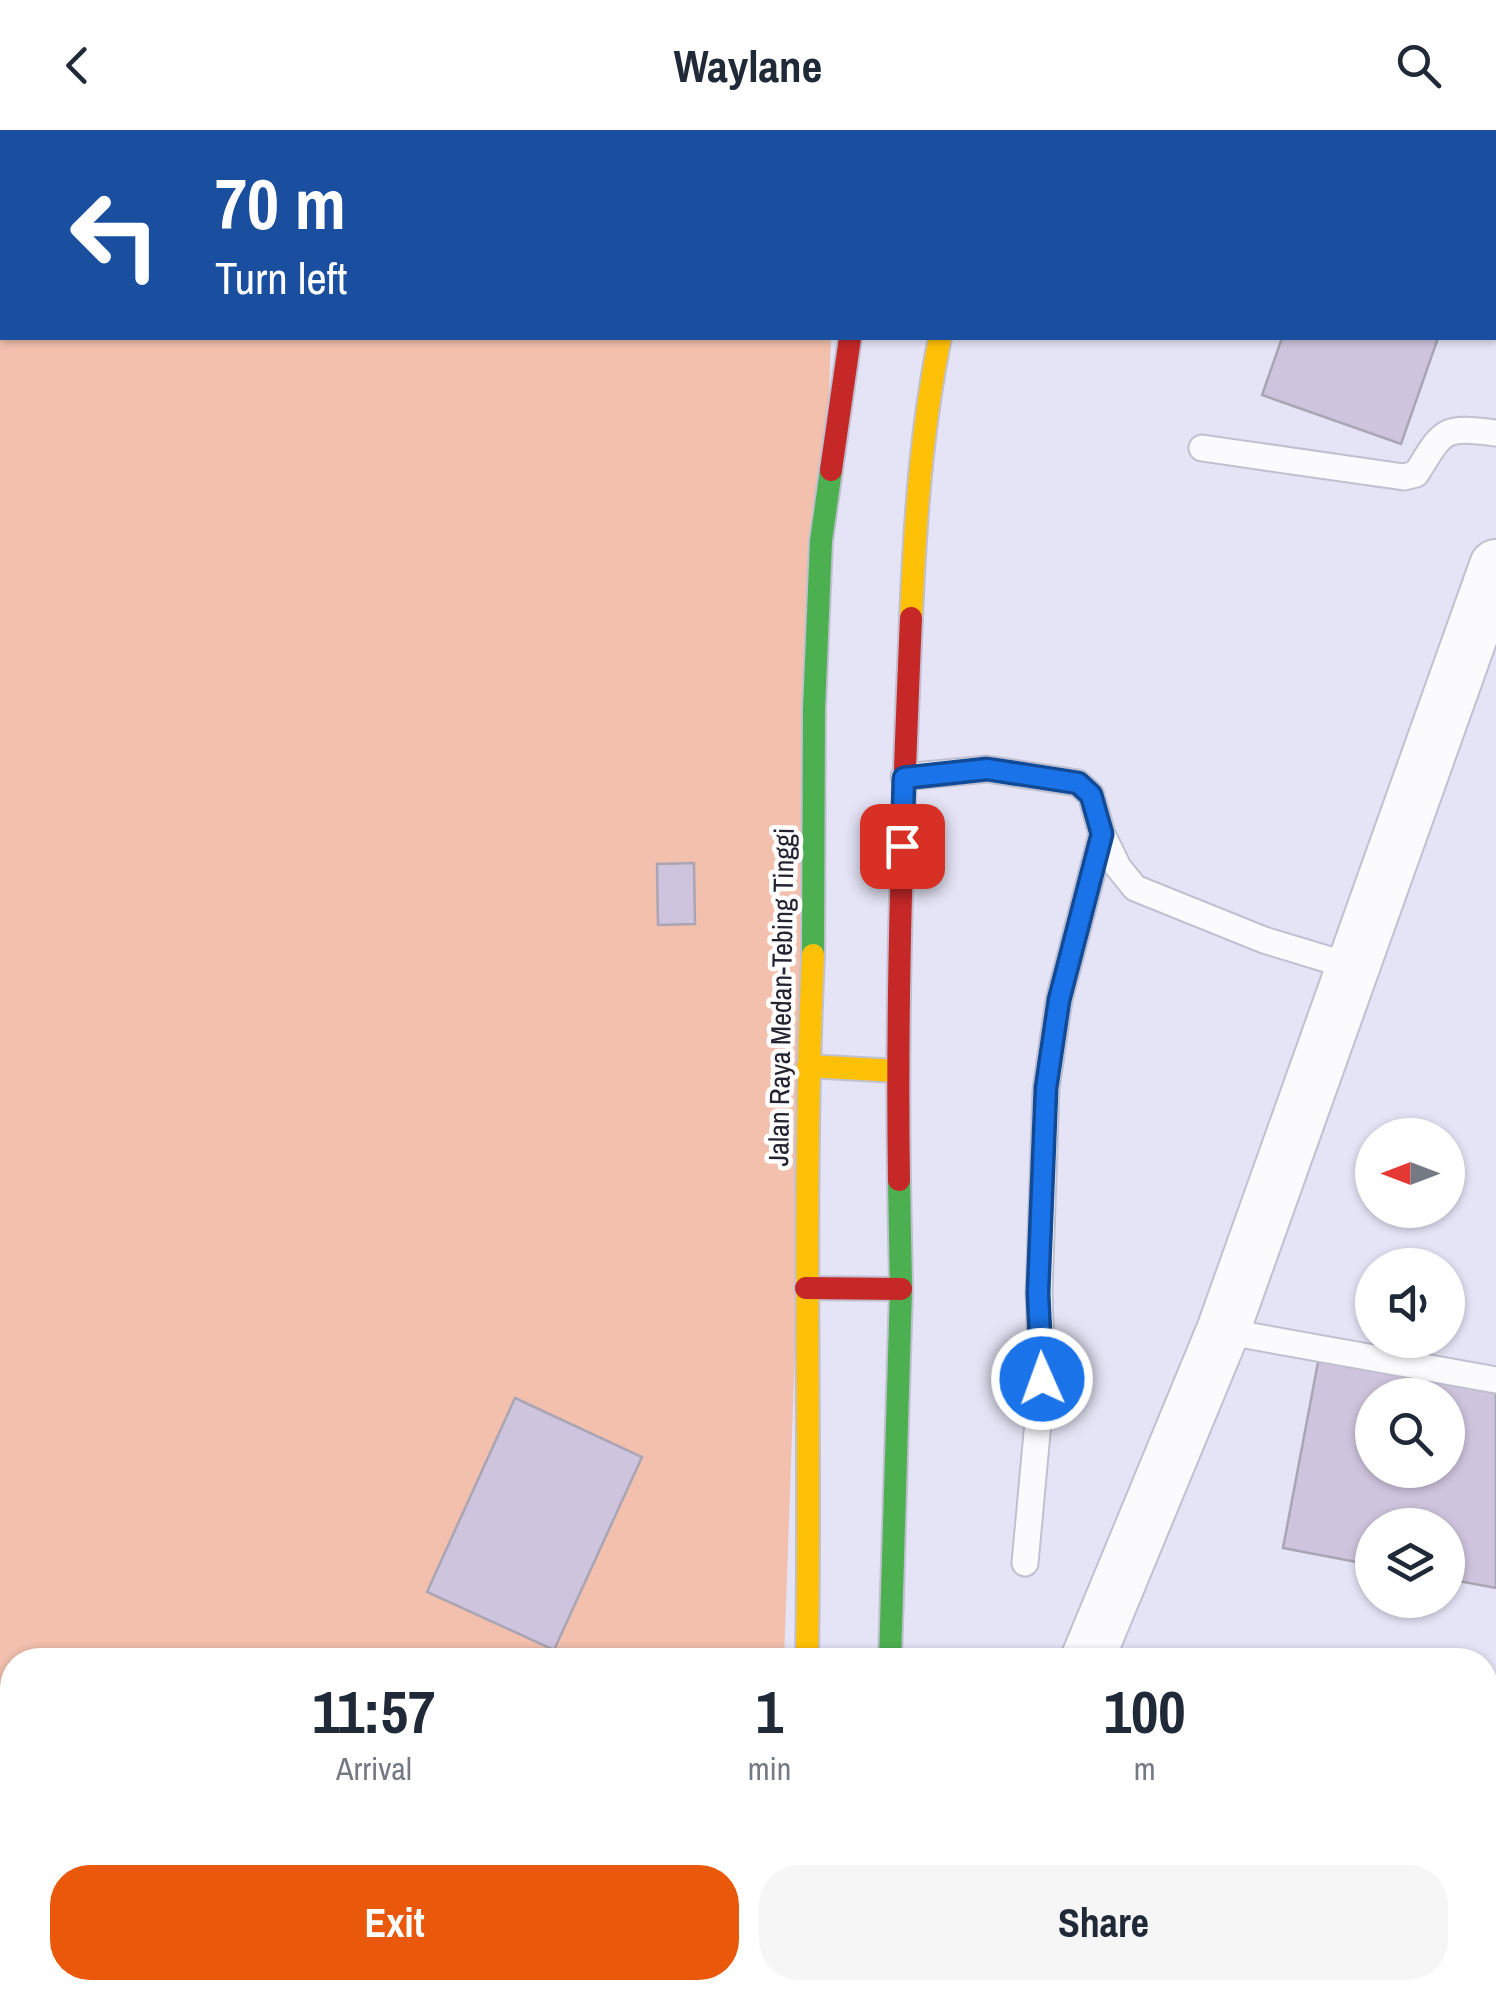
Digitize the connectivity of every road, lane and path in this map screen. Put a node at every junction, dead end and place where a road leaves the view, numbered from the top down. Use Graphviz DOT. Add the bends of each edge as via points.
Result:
graph roads {
  1 [pos="850,340"];
  2 [pos="940,340"];
  3 [pos="1496,433"];
  4 [pos="1202,448"];
  5 [pos="1496,566"];
  6 [pos="904,778"];
  7 [pos="1102,834"];
  8 [pos="1353,968"];
  9 [pos="808,1066"];
  10 [pos="897,1070"];
  11 [pos="806,1288"];
  12 [pos="901,1290"];
  13 [pos="1223,1331"];
  14 [pos="1496,1380"];
  15 [pos="1025,1562"];
  16 [pos="807,1648"];
  17 [pos="890,1648"];
  18 [pos="1092,1648"];
  1 -- 9 [label="highway, Jalan Raya Medan-Tebing Tinggi" via="821,542"];
  2 -- 6 [label="highway" via="915,522"];
  3 -- 4 [label="lane" via="1454,429 1436,441 1416,474 1404,477"];
  5 -- 8 [label="street"];
  6 -- 7 [label="lane" via="987,769 1078,783 1091,795"];
  6 -- 10 [label="highway"];
  7 -- 8 [label="lane" via="1135,888"];
  7 -- 15 [label="lane" via="1059,1000 1046,1088 1038,1293 1042,1379"];
  8 -- 13 [label="street"];
  9 -- 10 [label="highway"];
  9 -- 11 [label="highway, Jalan Raya Medan-Tebing Tinggi"];
  10 -- 12 [label="highway"];
  11 -- 12 [label="highway"];
  11 -- 16 [label="highway, Jalan Raya Medan-Tebing Tinggi"];
  12 -- 17 [label="highway"];
  13 -- 14 [label="lane"];
  13 -- 18 [label="street"];
}
